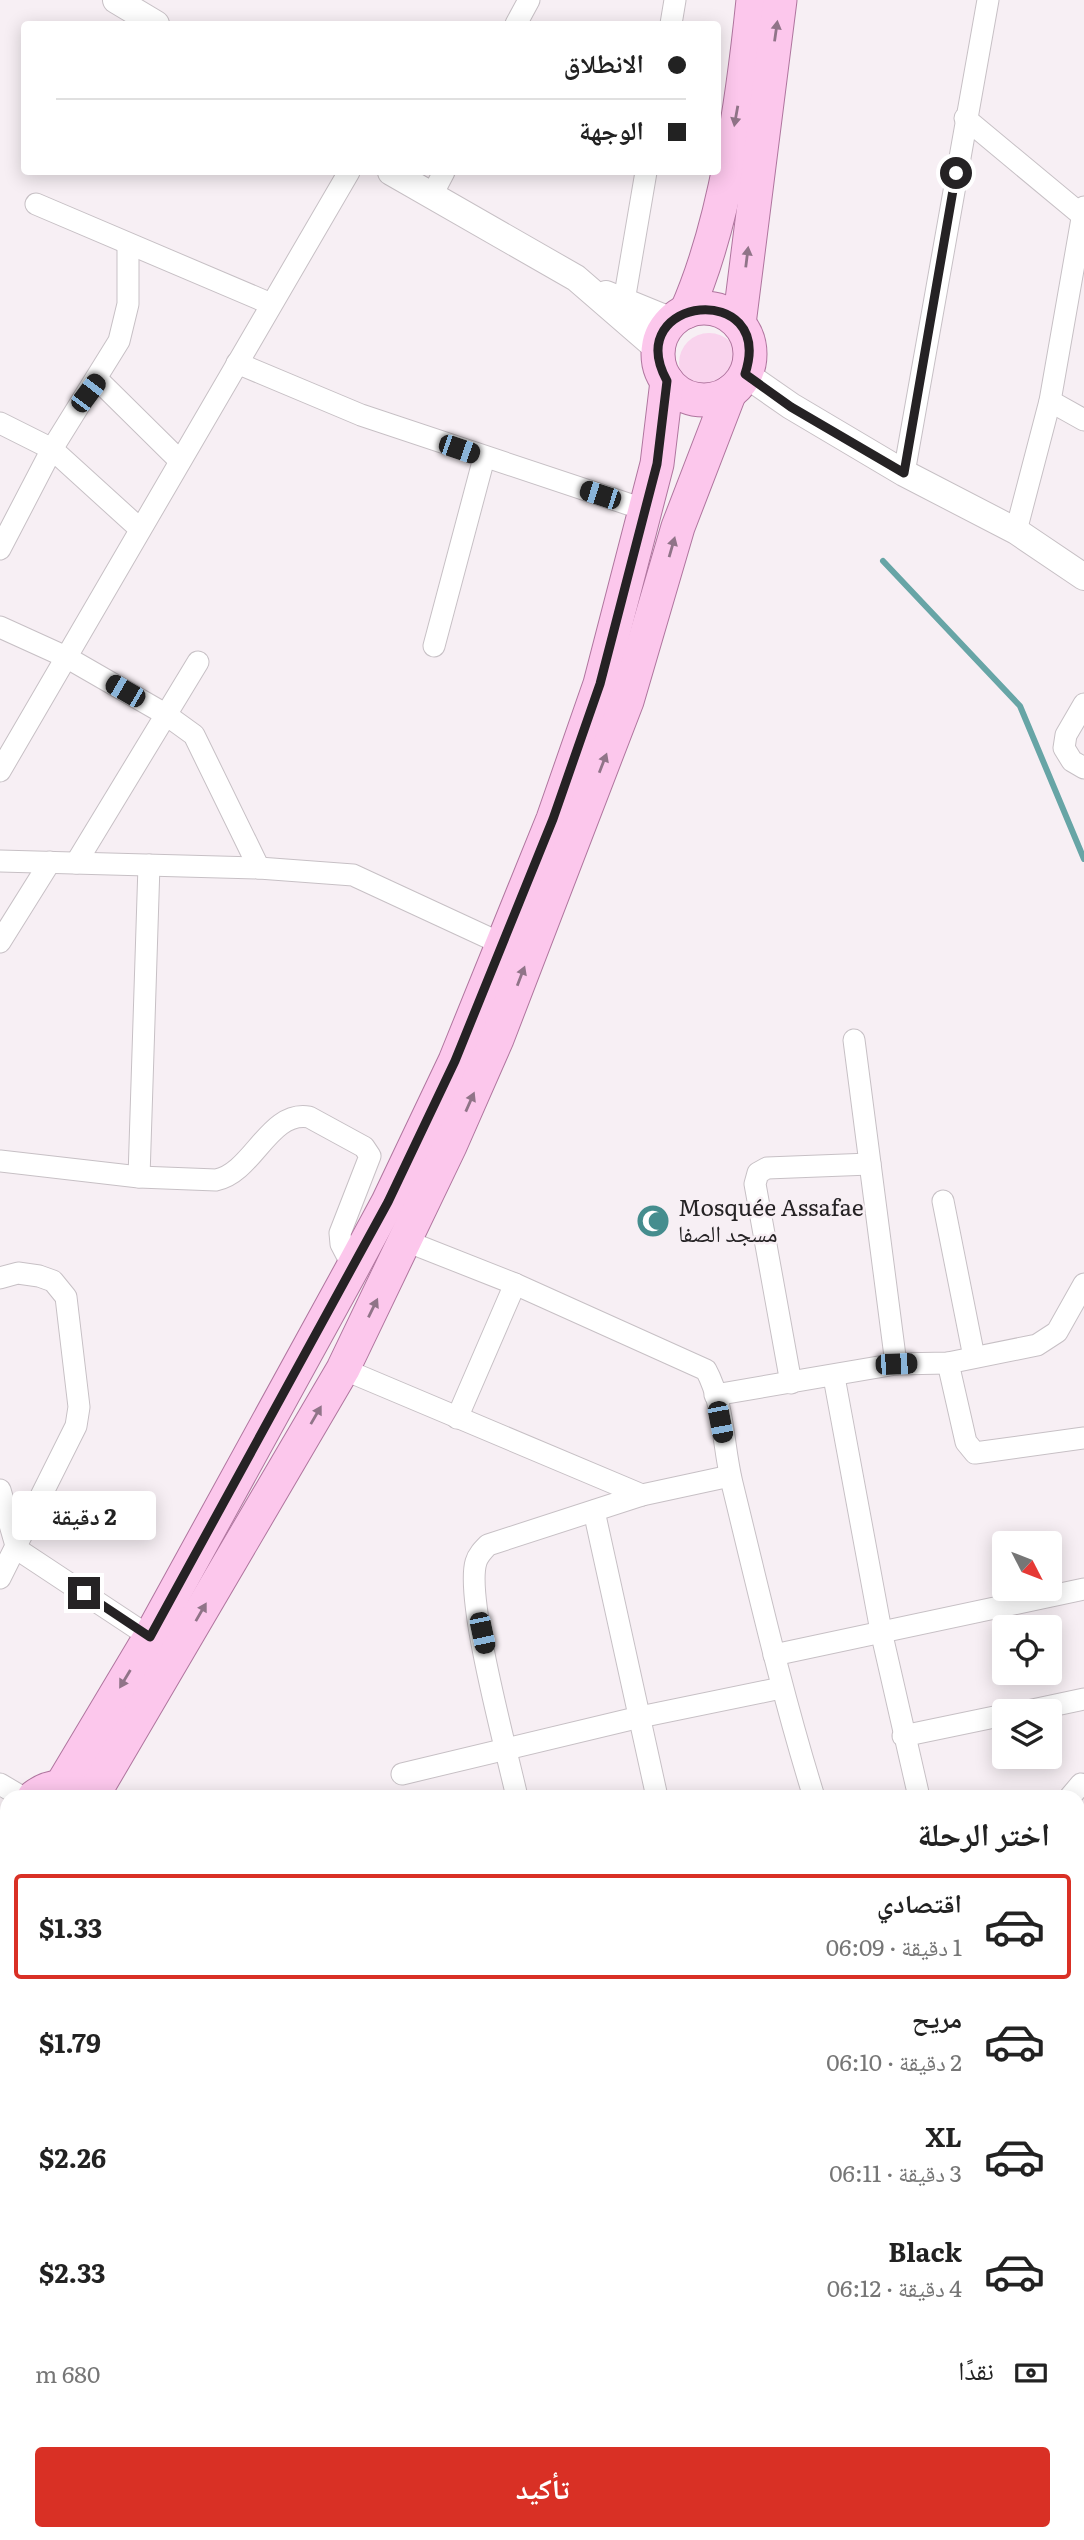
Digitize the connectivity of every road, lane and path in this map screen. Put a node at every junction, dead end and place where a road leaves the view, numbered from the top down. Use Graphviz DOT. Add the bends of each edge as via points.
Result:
graph roads {
  1 [pos="116,0"];
  2 [pos="528,0"];
  3 [pos="675,0"];
  4 [pos="753,0"];
  5 [pos="780,0"];
  6 [pos="988,0"];
  7 [pos="151,21"];
  8 [pos="518,21"];
  9 [pos="672,21"];
  10 [pos="965,118"];
  11 [pos="347,175"];
  12 [pos="404,175"];
  13 [pos="645,175"];
  14 [pos="438,183"];
  15 [pos="36,204"];
  16 [pos="1083,213"];
  17 [pos="128,244"];
  18 [pos="590,288"];
  19 [pos="624,301"];
  20 [pos="271,304"];
  21 [pos="739,324"];
  22 [pos="672,327"];
  23 [pos="237,363"];
  24 [pos="98,380"];
  25 [pos="667,381"];
  26 [pos="737,383"];
  27 [pos="1050,401"];
  28 [pos="1084,420"];
  29 [pos="0,423"];
  30 [pos="52,449"];
  31 [pos="484,458"];
  32 [pos="180,461"];
  33 [pos="904,473"];
  34 [pos="646,510"];
  35 [pos="140,529"];
  36 [pos="1016,531"];
  37 [pos="0,548"];
  38 [pos="1084,577"];
  39 [pos="0,627"];
  40 [pos="433,646"];
  41 [pos="66,657"];
  42 [pos="198,662"];
  43 [pos="1084,704"];
  44 [pos="165,714"];
  45 [pos="1084,768"];
  46 [pos="0,771"];
  47 [pos="0,861"];
  48 [pos="50,862"];
  49 [pos="76,863"];
  50 [pos="149,865"];
  51 [pos="259,868"];
  52 [pos="0,942"];
  53 [pos="502,944"];
  54 [pos="854,1040"];
  55 [pos="0,1161"];
  56 [pos="870,1164"];
  57 [pos="139,1177"];
  58 [pos="943,1201"];
  59 [pos="406,1241"];
  60 [pos="353,1267"];
  61 [pos="0,1278"];
  62 [pos="515,1283"];
  63 [pos="1084,1284"];
  64 [pos="974,1357"];
  65 [pos="947,1363"];
  66 [pos="896,1364"];
  67 [pos="343,1369"];
  68 [pos="834,1377"];
  69 [pos="791,1383"];
  70 [pos="715,1395"];
  71 [pos="457,1418"];
  72 [pos="1084,1438"];
  73 [pos="730,1476"];
  74 [pos="0,1490"];
  75 [pos="642,1495"];
  76 [pos="594,1511"];
  77 [pos="17,1549"];
  78 [pos="0,1578"];
  79 [pos="1084,1589"];
  80 [pos="881,1631"];
  81 [pos="150,1637"];
  82 [pos="774,1655"];
  83 [pos="781,1688"];
  84 [pos="1084,1699"];
  85 [pos="1062,1704"];
  86 [pos="640,1717"];
  87 [pos="992,1717"];
  88 [pos="903,1735"];
  89 [pos="507,1750"];
  90 [pos="402,1774"];
  91 [pos="71,1790"];
  92 [pos="71,1790"];
  93 [pos="516,1790"];
  94 [pos="656,1790"];
  95 [pos="812,1790"];
  96 [pos="917,1790"];
  1 -- 7 [label="street"];
  2 -- 8 [label="street"];
  3 -- 9 [label="street"];
  4 -- 22 [label="main road, one-way" via="720,209 703,274"];
  21 -- 5 [label="main road, one-way"];
  6 -- 10 [label="street"];
  10 -- 16 [label="street"];
  10 -- 33 [label="street"];
  11 -- 20 [label="street"];
  12 -- 14 [label="street"];
  13 -- 19 [label="street"];
  14 -- 18 [label="street"];
  15 -- 17 [label="street"];
  16 -- 27 [label="street"];
  17 -- 20 [label="street"];
  17 -- 24 [label="street" via="126,316 119,341"];
  18 -- 19 [label="street"];
  18 -- 22 [label="street"];
  19 -- 22 [label="street"];
  20 -- 23 [label="street"];
  21 -- 22 [label="main road" via="715,309"];
  21 -- 26 [label="main road" via="749,349"];
  22 -- 25 [label="main road" via="661,371"];
  23 -- 31 [label="street" via="361,415"];
  23 -- 32 [label="street"];
  24 -- 30 [label="street"];
  24 -- 32 [label="street"];
  25 -- 26 [label="main road" via="689,397 717,398"];
  25 -- 34 [label="main road"];
  26 -- 33 [label="street" via="791,407"];
  59 -- 26 [label="main road, one-way" via="497,1040 622,714 678,527"];
  27 -- 28 [label="street"];
  27 -- 36 [label="street"];
  29 -- 30 [label="street"];
  30 -- 35 [label="street"];
  30 -- 37 [label="street"];
  31 -- 34 [label="street"];
  31 -- 40 [label="street"];
  32 -- 35 [label="street"];
  33 -- 36 [label="street"];
  34 -- 53 [label="main road" via="600,684 553,819"];
  35 -- 41 [label="street"];
  36 -- 38 [label="street"];
  39 -- 41 [label="street"];
  41 -- 44 [label="street"];
  41 -- 46 [label="street"];
  42 -- 44 [label="street"];
  43 -- 45 [label="street" via="1063,748"];
  44 -- 49 [label="street"];
  44 -- 51 [label="street" via="194,735"];
  47 -- 48 [label="street"];
  48 -- 49 [label="street"];
  48 -- 52 [label="street"];
  49 -- 50 [label="street"];
  50 -- 51 [label="street"];
  50 -- 57 [label="street"];
  51 -- 53 [label="street" via="353,875"];
  53 -- 60 [label="main road" via="455,1061"];
  54 -- 56 [label="street"];
  55 -- 57 [label="street"];
  56 -- 66 [label="street"];
  56 -- 69 [label="street" via="767,1168 758,1173 755,1184"];
  57 -- 60 [label="street" via="225,1178 289,1119 309,1117 364,1147 370,1156 340,1233"];
  58 -- 64 [label="street"];
  59 -- 62 [label="street"];
  67 -- 59 [label="main road, one-way"];
  60 -- 81 [label="main road"];
  61 -- 77 [label="street" via="18,1273 39,1276 53,1281 66,1297 79,1407 76,1426"];
  62 -- 70 [label="street" via="699,1364"];
  62 -- 71 [label="street"];
  63 -- 64 [label="street" via="1052,1338"];
  64 -- 65 [label="street"];
  65 -- 66 [label="street"];
  65 -- 72 [label="street" via="966,1442 975,1453"];
  66 -- 68 [label="street"];
  67 -- 71 [label="street"];
  91 -- 67 [label="main road, one-way"];
  68 -- 69 [label="street"];
  68 -- 80 [label="street"];
  69 -- 70 [label="street"];
  70 -- 73 [label="street"];
  71 -- 75 [label="street"];
  73 -- 75 [label="street"];
  73 -- 82 [label="street"];
  74 -- 77 [label="street"];
  75 -- 76 [label="street"];
  76 -- 86 [label="street"];
  76 -- 89 [label="street" via="488,1545 476,1562 477,1610"];
  77 -- 78 [label="street"];
  77 -- 81 [label="street"];
  79 -- 80 [label="street"];
  80 -- 82 [label="street"];
  80 -- 88 [label="street"];
  81 -- 92 [label="main road, one-way"];
  82 -- 83 [label="street"];
  83 -- 86 [label="street"];
  83 -- 95 [label="street"];
  84 -- 85 [label="street"];
  86 -- 89 [label="street"];
  86 -- 94 [label="street"];
  87 -- 88 [label="street"];
  88 -- 96 [label="street"];
  89 -- 90 [label="street"];
  89 -- 93 [label="street"];
}
